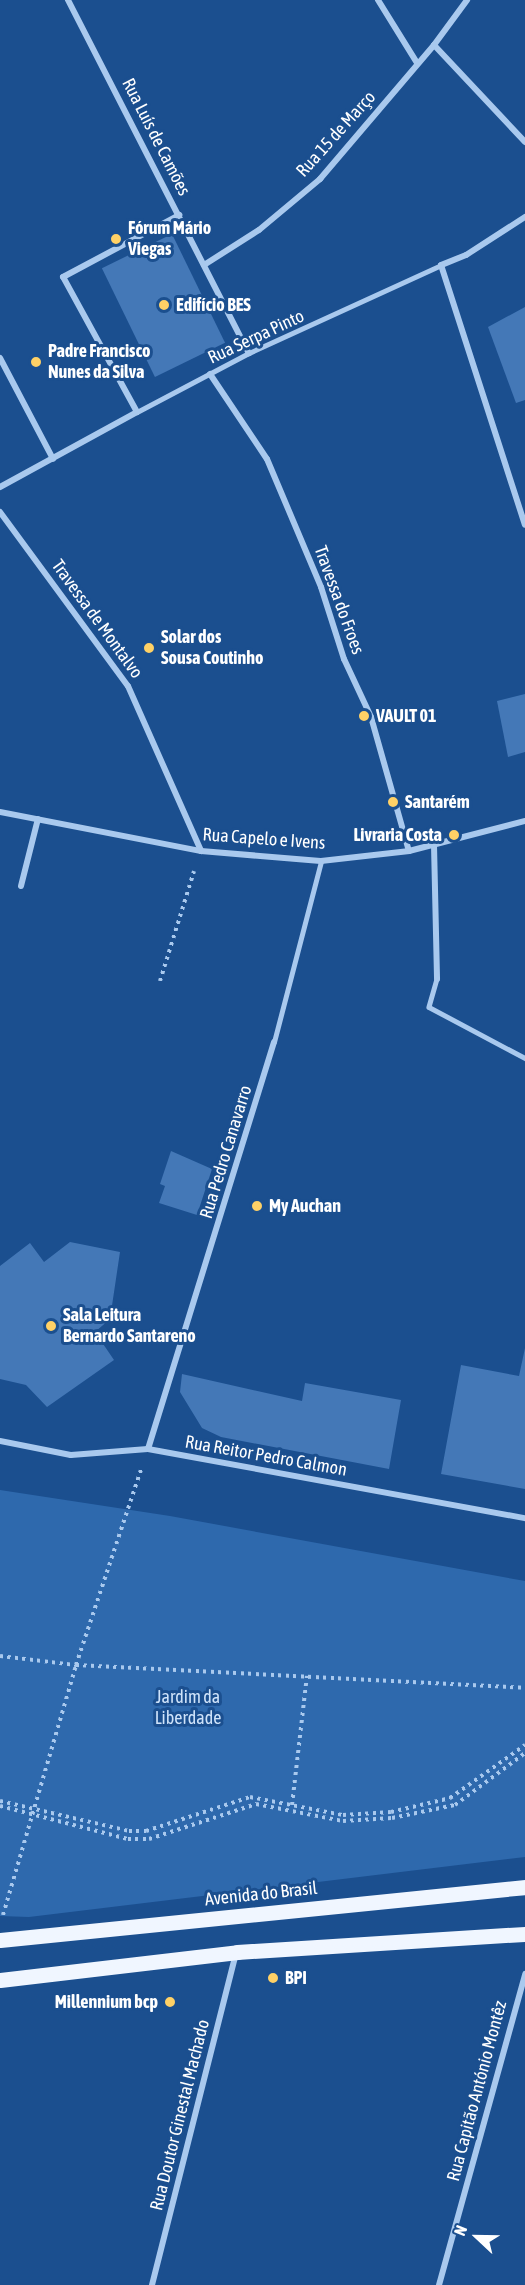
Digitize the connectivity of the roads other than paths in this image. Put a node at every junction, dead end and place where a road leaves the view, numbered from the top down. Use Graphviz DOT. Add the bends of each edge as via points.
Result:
graph roads {
  1 [pos="68,0"];
  2 [pos="378,0"];
  3 [pos="467,0"];
  4 [pos="434,45"];
  5 [pos="417,63"];
  6 [pos="525,142"];
  7 [pos="179,215"];
  8 [pos="525,217"];
  9 [pos="204,265"];
  10 [pos="441,265"];
  11 [pos="249,353"];
  12 [pos="0,358"];
  13 [pos="210,374"];
  14 [pos="137,412"];
  15 [pos="53,459"];
  16 [pos="0,487"];
  17 [pos="0,512"];
  18 [pos="525,525"];
  19 [pos="0,812"];
  20 [pos="38,819"];
  21 [pos="525,821"];
  22 [pos="434,845"];
  23 [pos="201,850"];
  24 [pos="409,851"];
  25 [pos="321,861"];
  26 [pos="21,886"];
  27 [pos="437,979"];
  28 [pos="274,1042"];
  29 [pos="525,1058"];
  30 [pos="0,1441"];
  31 [pos="148,1449"];
  32 [pos="525,1518"];
  33 [pos="525,1887"];
  34 [pos="525,1934"];
  35 [pos="1,1940"];
  36 [pos="237,1952"];
  37 [pos="525,1974"];
  38 [pos="0,1980"];
  39 [pos="152,2285"];
  40 [pos="439,2285"];
  1 -- 7 [label="street, Rua Luís de Camões"];
  2 -- 5 [label="street"];
  3 -- 4 [label="street, Rua 15 de Março"];
  4 -- 5 [label="street, Rua 15 de Março"];
  4 -- 6 [label="street"];
  5 -- 9 [label="street, Rua 15 de Março" via="320,179 259,230"];
  7 -- 9 [label="street, Rua Luís de Camões"];
  7 -- 14 [label="street" via="63,277"];
  8 -- 10 [label="street, Rua Serpa Pinto" via="466,255"];
  9 -- 11 [label="street, Rua Luís de Camões"];
  10 -- 11 [label="lane, Rua Serpa Pinto"];
  10 -- 18 [label="street"];
  11 -- 13 [label="lane, Rua Serpa Pinto"];
  12 -- 15 [label="street"];
  13 -- 14 [label="lane, Rua Serpa Pinto"];
  13 -- 24 [label="street, Travessa do Froes" via="267,459 321,587 344,659 371,717"];
  14 -- 15 [label="street, Rua Serpa Pinto"];
  15 -- 16 [label="street, Rua Serpa Pinto"];
  17 -- 23 [label="street, Travessa de Montalvo" via="128,686"];
  19 -- 20 [label="street, Rua Capelo e Ivens"];
  20 -- 23 [label="street, Rua Capelo e Ivens"];
  20 -- 26 [label="street"];
  21 -- 22 [label="street, Rua Capelo e Ivens"];
  22 -- 24 [label="street, Rua Capelo e Ivens"];
  22 -- 27 [label="street"];
  23 -- 25 [label="street, Rua Capelo e Ivens"];
  24 -- 25 [label="street, Rua Capelo e Ivens"];
  25 -- 28 [label="lane, Rua Pedro Canavarro"];
  27 -- 29 [label="lane" via="429,1007"];
  28 -- 31 [label="street, Rua Pedro Canavarro"];
  30 -- 31 [label="street, Rua Reitor Pedro Calmon" via="71,1455"];
  31 -- 32 [label="street, Rua Reitor Pedro Calmon"];
  33 -- 35 [label="main road, Avenida do Brasil"];
  34 -- 36 [label="main road"];
  36 -- 38 [label="main road"];
  36 -- 39 [label="street, Rua Doutor Ginestal Machado"];
  37 -- 40 [label="street, Rua Capitão António Montêz"];
}
